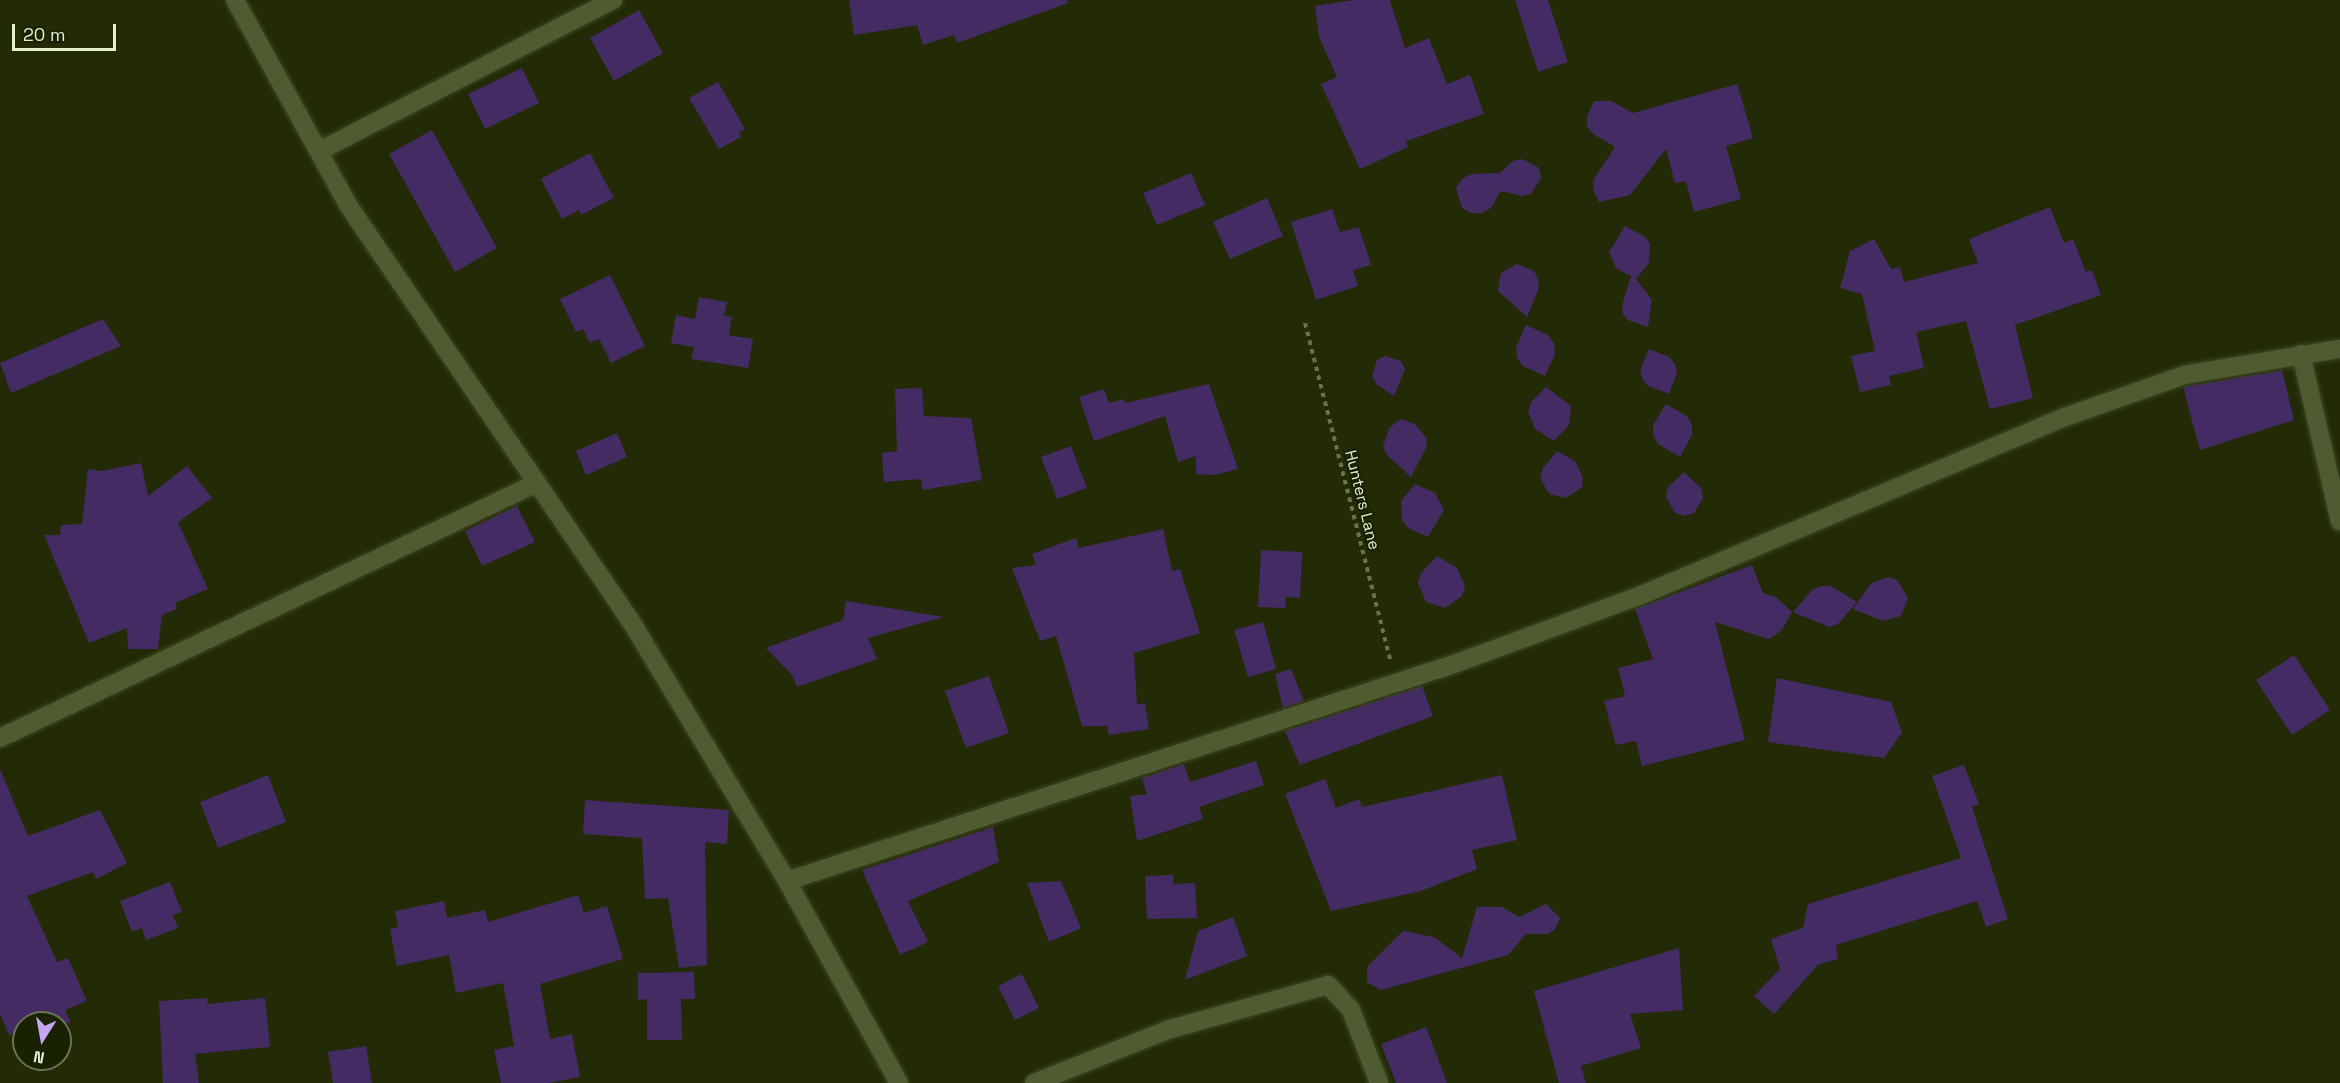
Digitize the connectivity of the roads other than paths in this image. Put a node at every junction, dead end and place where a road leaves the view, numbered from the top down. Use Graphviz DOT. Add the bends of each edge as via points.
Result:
graph roads {
  1 [pos="235,0"];
  2 [pos="613,0"];
  3 [pos="319,151"];
  4 [pos="2340,349"];
  5 [pos="2301,354"];
  6 [pos="537,483"];
  7 [pos="2340,522"];
  8 [pos="0,738"];
  9 [pos="787,881"];
  10 [pos="899,1083"];
  11 [pos="1034,1083"];
  12 [pos="1379,1083"];
  1 -- 3 [label="street"];
  2 -- 3 [label="street"];
  3 -- 6 [label="street" via="348,204"];
  4 -- 5 [label="street"];
  5 -- 7 [label="street"];
  5 -- 9 [label="street" via="2184,375 2065,417 1639,596 1396,683"];
  6 -- 8 [label="street"];
  6 -- 9 [label="street" via="629,618"];
  9 -- 10 [label="street"];
  11 -- 12 [label="street" via="1167,1030 1328,985 1350,1010"];
}
